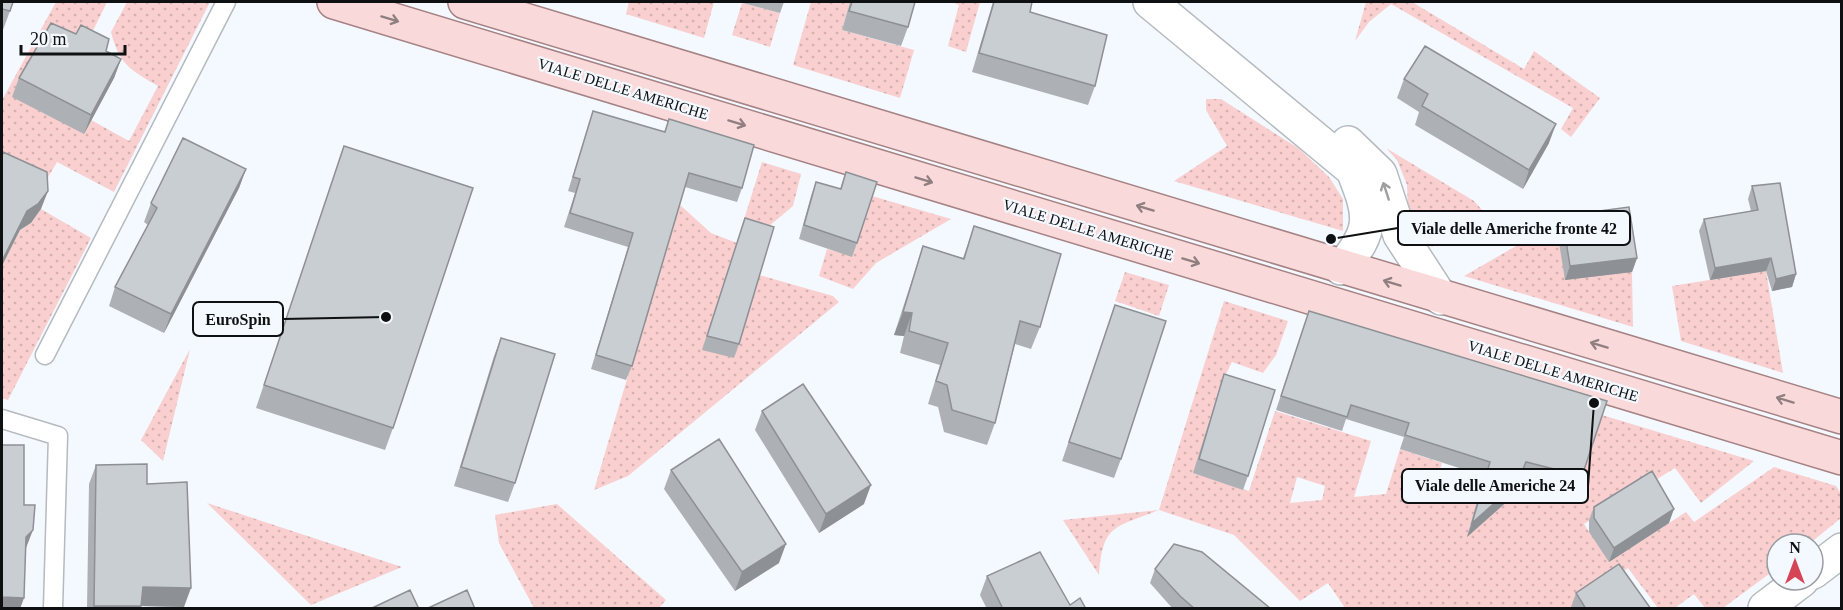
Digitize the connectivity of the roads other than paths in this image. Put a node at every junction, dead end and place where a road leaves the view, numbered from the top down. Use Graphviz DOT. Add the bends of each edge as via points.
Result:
graph roads {
  1 [pos="226,2"];
  2 [pos="334,2"];
  3 [pos="465,2"];
  4 [pos="1150,2"];
  5 [pos="1295,122"];
  6 [pos="1341,268"];
  7 [pos="1441,298"];
  8 [pos="45,355"];
  9 [pos="1842,417"];
  10 [pos="2,419"];
  11 [pos="1842,458"];
  12 [pos="1842,550"];
  13 [pos="1825,563"];
  14 [pos="1787,592"];
  15 [pos="53,609"];
  16 [pos="1765,609"];
  1 -- 8 [label="lane"];
  2 -- 11 [label="main road, VIALE DELLE AMERICHE, one-way"];
  6 -- 3 [label="main road, one-way"];
  4 -- 5 [label="street"];
  5 -- 6 [label="street" via="1353,170 1365,200 1362,245"];
  7 -- 5 [label="street, one-way" via="1400,235 1380,174 1339,135"];
  7 -- 6 [label="main road, one-way"];
  9 -- 7 [label="main road, one-way"];
  10 -- 15 [label="lane" via="58,436"];
  12 -- 13 [label="street"];
  14 -- 16 [label="street"];
}
